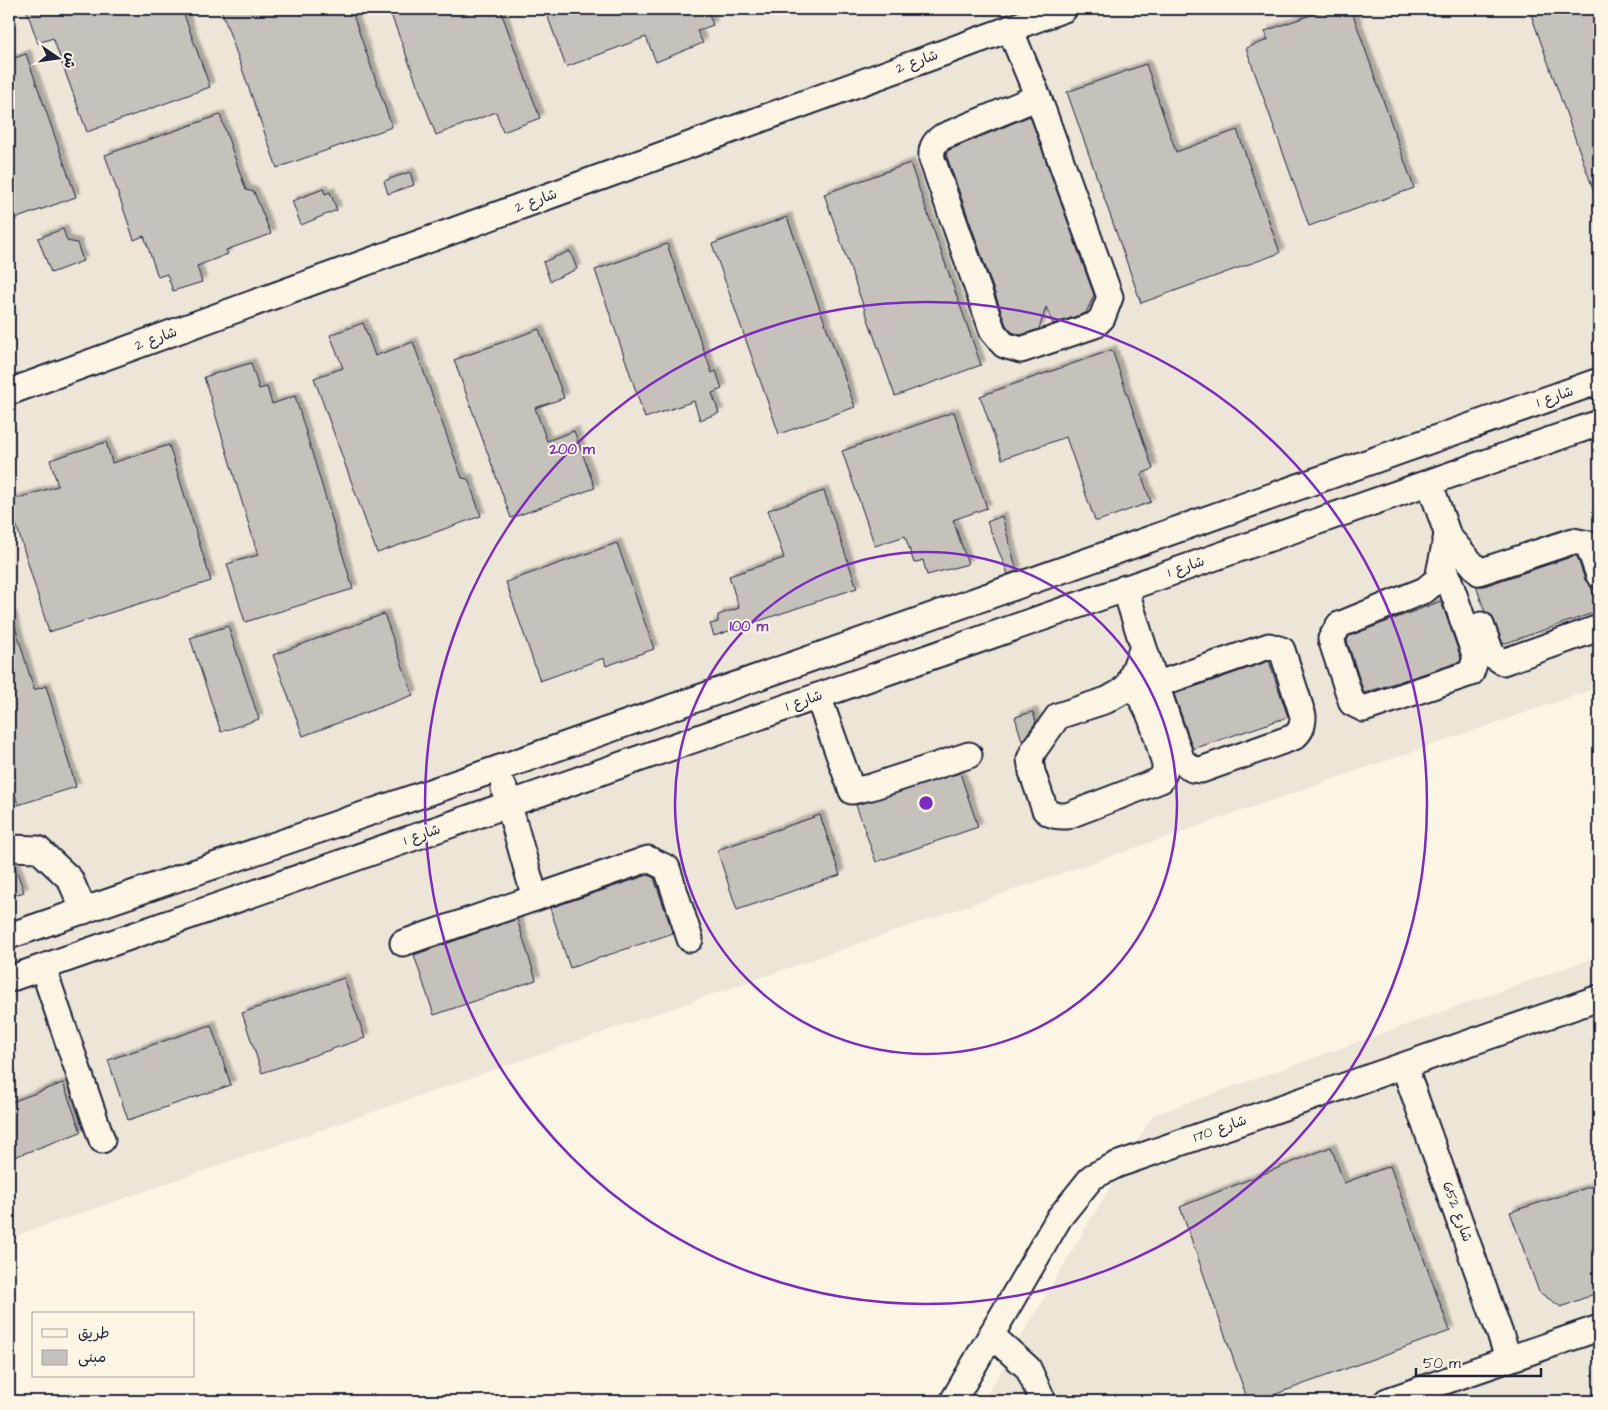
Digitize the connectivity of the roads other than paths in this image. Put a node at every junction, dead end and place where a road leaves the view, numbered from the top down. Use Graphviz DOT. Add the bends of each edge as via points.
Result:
graph roads {
  1 [pos="1064,9"];
  2 [pos="1010,29"];
  3 [pos="1038,97"];
  4 [pos="1599,381"];
  5 [pos="9,392"];
  6 [pos="1599,423"];
  7 [pos="1430,484"];
  8 [pos="1188,526"];
  9 [pos="1447,535"];
  10 [pos="1199,562"];
  11 [pos="1443,563"];
  12 [pos="1599,576"];
  13 [pos="1125,588"];
  14 [pos="1599,628"];
  15 [pos="1143,647"];
  16 [pos="1129,684"];
  17 [pos="1155,685"];
  18 [pos="818,696"];
  19 [pos="969,755"];
  20 [pos="497,769"];
  21 [pos="509,804"];
  22 [pos="9,848"];
  23 [pos="535,898"];
  24 [pos="84,911"];
  25 [pos="9,936"];
  26 [pos="690,940"];
  27 [pos="403,943"];
  28 [pos="43,968"];
  29 [pos="9,980"];
  30 [pos="1599,998"];
  31 [pos="1404,1066"];
  32 [pos="102,1140"];
  33 [pos="1599,1328"];
  34 [pos="991,1336"];
  35 [pos="1509,1359"];
  36 [pos="953,1401"];
  37 [pos="1043,1401"];
  38 [pos="1387,1401"];
  1 -- 2 [label="street, شارع 2"];
  2 -- 3 [label="street"];
  2 -- 5 [label="street, شارع 2"];
  3 -- 3 [label="street" via="1110,297 1102,318 1095,325 1022,350 1004,345 993,332 931,152 936,140"];
  4 -- 8 [label="street, شارع 1"];
  6 -- 7 [label="street, شارع 1"];
  7 -- 9 [label="street"];
  7 -- 10 [label="street, شارع 1"];
  8 -- 10 [label="street"];
  8 -- 20 [label="street, شارع 1"];
  9 -- 11 [label="street"];
  9 -- 12 [label="street" via="1479,572 1573,541 1588,544"];
  9 -- 14 [label="street" via="1492,655 1503,662"];
  10 -- 13 [label="street, شارع 1"];
  11 -- 11 [label="street" via="1438,579 1425,590 1339,626 1331,640 1352,703 1364,710 1472,673 1476,658"];
  13 -- 15 [label="street"];
  13 -- 18 [label="street, شارع 1"];
  15 -- 16 [label="street"];
  15 -- 17 [label="street"];
  16 -- 16 [label="street" via="1107,700 1058,716 1034,750 1030,759 1032,772 1044,810 1056,816 1067,816 1161,780 1164,776 1166,768 1148,709"];
  17 -- 17 [label="street" via="1182,761 1192,769 1201,770 1294,737 1303,725 1282,650 1275,646"];
  18 -- 19 [label="street" via="852,791"];
  18 -- 21 [label="street, شارع 1"];
  20 -- 21 [label="street"];
  20 -- 24 [label="street, شارع 1"];
  21 -- 23 [label="street"];
  21 -- 28 [label="street, شارع 1"];
  22 -- 24 [label="street" via="38,849 70,879"];
  23 -- 26 [label="street" via="648,859 667,868"];
  23 -- 27 [label="street"];
  24 -- 25 [label="street, شارع 1"];
  28 -- 29 [label="street, شارع 1"];
  28 -- 32 [label="street"];
  30 -- 31 [label="street, شارع 170"];
  31 -- 34 [label="street, شارع 170" via="1116,1164 1092,1177 1059,1218"];
  31 -- 35 [label="street, شارع 652"];
  33 -- 35 [label="street"];
  34 -- 36 [label="street, شارع 170"];
  34 -- 37 [label="street" via="1028,1368"];
  35 -- 38 [label="street"];
}
